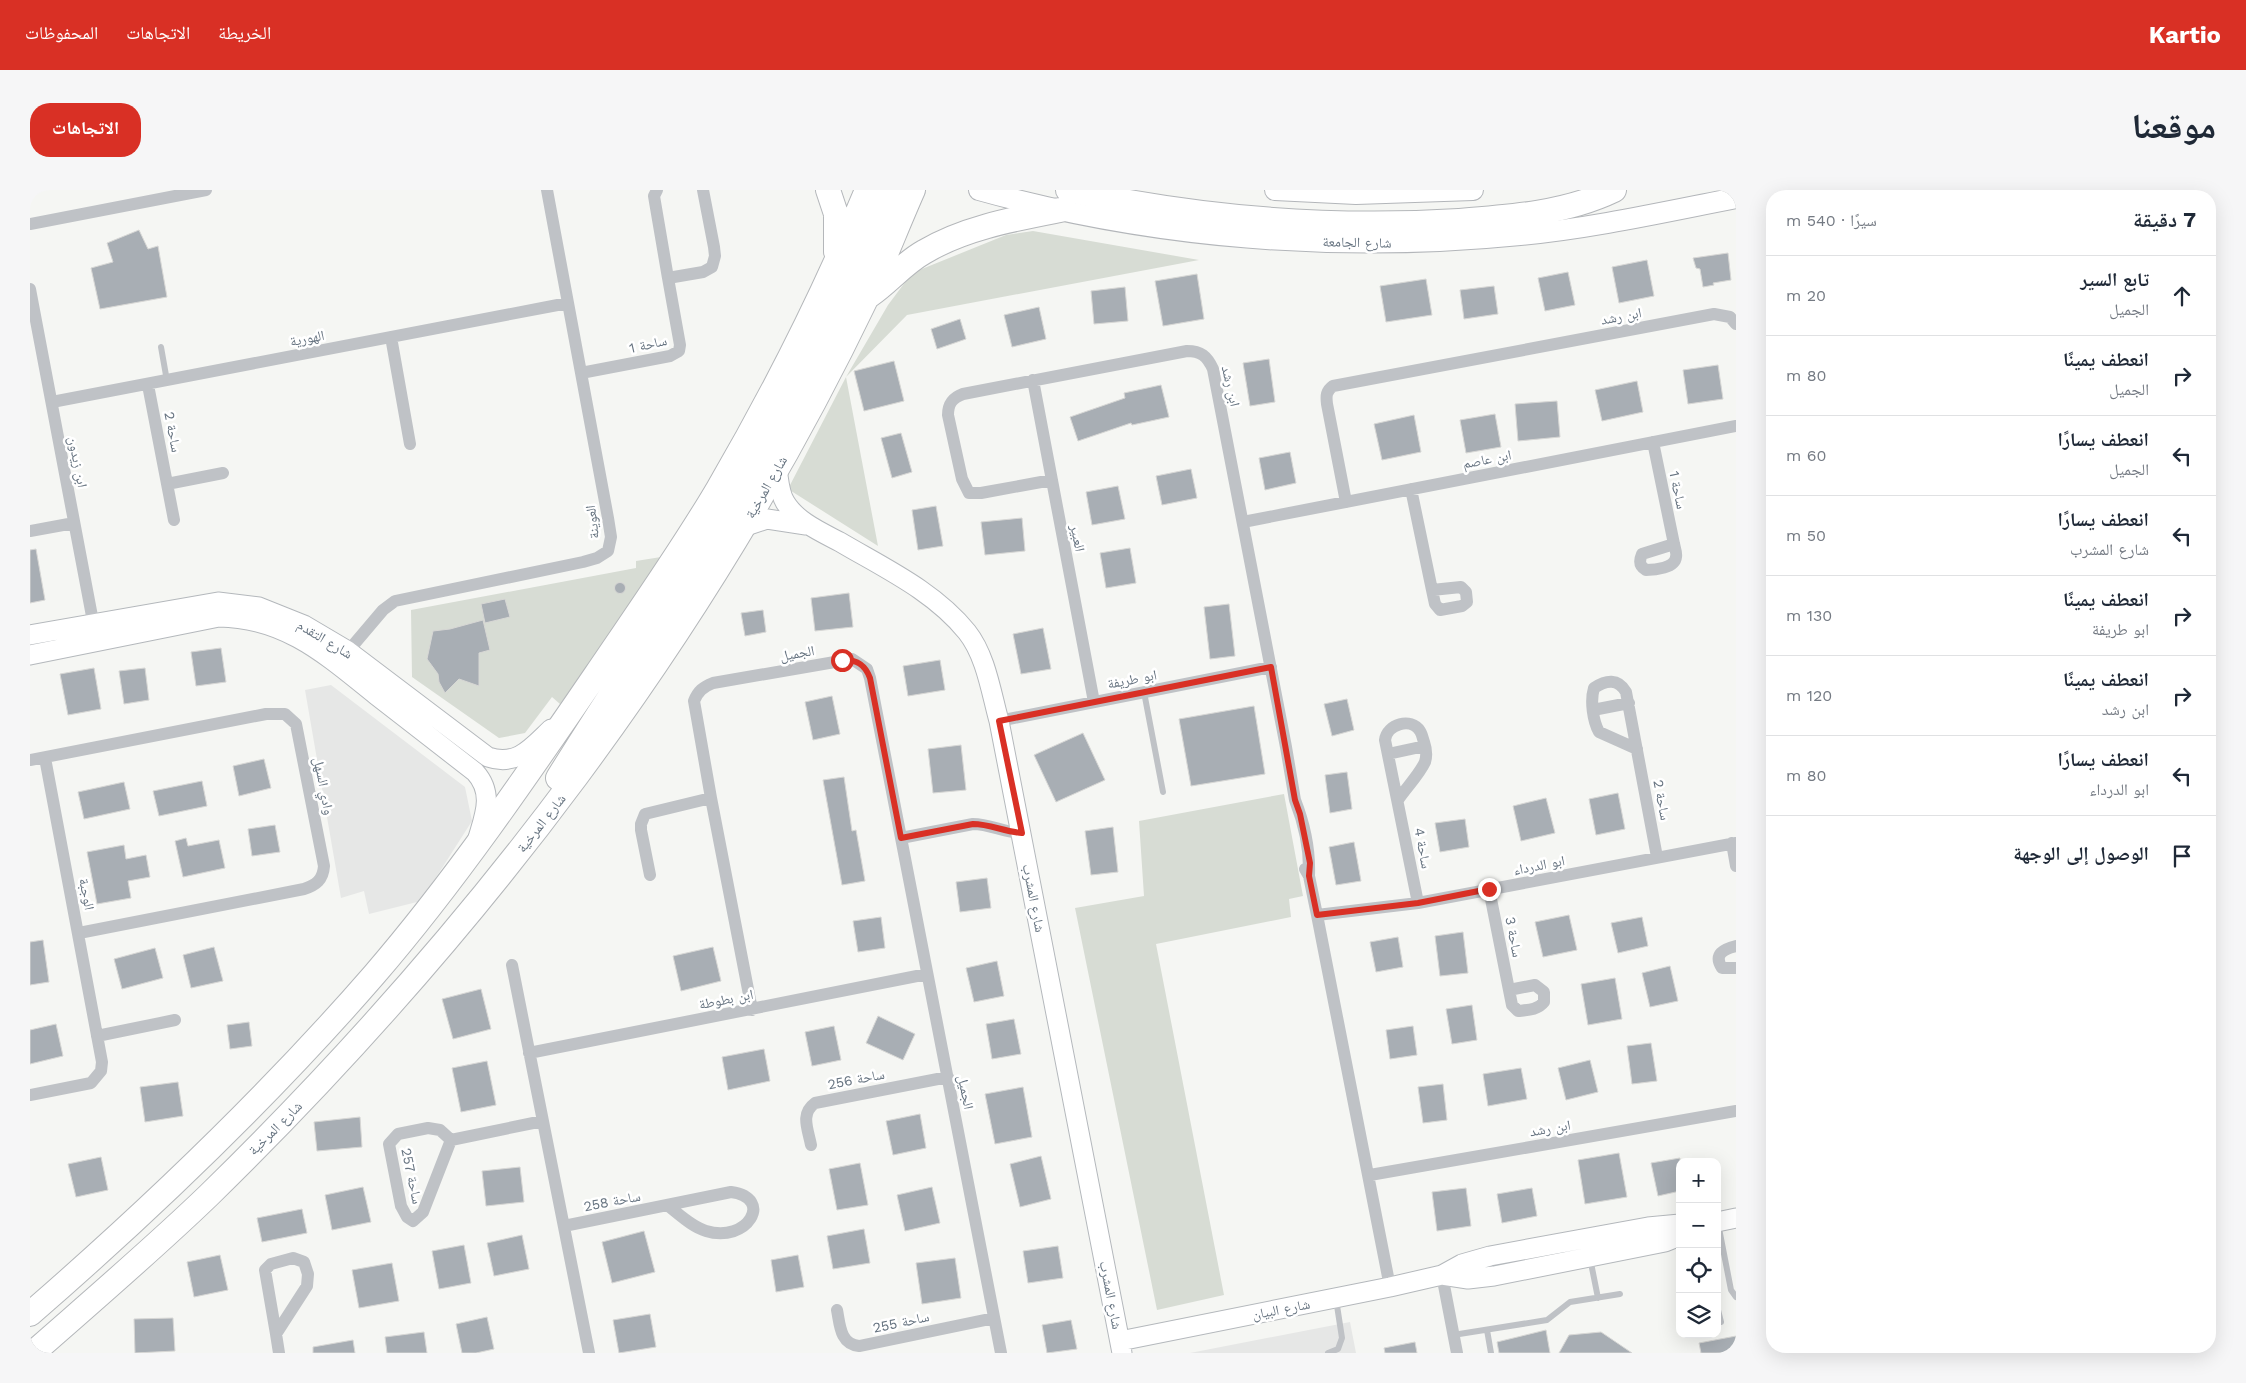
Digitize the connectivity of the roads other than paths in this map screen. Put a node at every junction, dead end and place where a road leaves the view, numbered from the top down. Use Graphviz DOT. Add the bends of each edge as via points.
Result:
graph roads {
  1 [pos="206,190"];
  2 [pos="547,190"];
  3 [pos="657,190"];
  4 [pos="703,190"];
  5 [pos="828,190"];
  6 [pos="867,190"];
  7 [pos="890,190"];
  8 [pos="912,190"];
  9 [pos="979,190"];
  10 [pos="1275,190"];
  11 [pos="1473,190"];
  12 [pos="1614,190"];
  13 [pos="1736,198"];
  14 [pos="1064,200"];
  15 [pos="30,224"];
  16 [pos="835,262"];
  17 [pos="668,278"];
  18 [pos="30,289"];
  19 [pos="867,298"];
  20 [pos="568,303"];
  21 [pos="1736,324"];
  22 [pos="391,337"];
  23 [pos="161,347"];
  24 [pos="581,373"];
  25 [pos="1033,380"];
  26 [pos="167,381"];
  27 [pos="148,385"];
  28 [pos="52,402"];
  29 [pos="1736,426"];
  30 [pos="1653,442"];
  31 [pos="410,444"];
  32 [pos="777,469"];
  33 [pos="223,473"];
  34 [pos="1052,480"];
  35 [pos="167,484"];
  36 [pos="1411,489"];
  37 [pos="1346,502"];
  38 [pos="174,520"];
  39 [pos="1243,522"];
  40 [pos="74,523"];
  41 [pos="744,527"];
  42 [pos="812,527"];
  43 [pos="30,531"];
  44 [pos="1674,544"];
  45 [pos="1432,590"];
  46 [pos="95,633"];
  47 [pos="30,635"];
  48 [pos="30,655"];
  49 [pos="343,657"];
  50 [pos="1271,667"];
  51 [pos="1144,692"];
  52 [pos="1094,702"];
  53 [pos="1629,703"];
  54 [pos="573,707"];
  55 [pos="1594,710"];
  56 [pos="999,721"];
  57 [pos="1425,746"];
  58 [pos="1636,749"];
  59 [pos="1388,754"];
  60 [pos="45,758"];
  61 [pos="30,760"];
  62 [pos="1163,792"];
  63 [pos="711,798"];
  64 [pos="1398,800"];
  65 [pos="541,823"];
  66 [pos="1022,833"];
  67 [pos="901,838"];
  68 [pos="1734,843"];
  69 [pos="476,844"];
  70 [pos="1657,858"];
  71 [pos="1736,866"];
  72 [pos="650,874"];
  73 [pos="1489,889"];
  74 [pos="1418,903"];
  75 [pos="1317,915"];
  76 [pos="79,933"];
  77 [pos="1736,946"];
  78 [pos="512,965"];
  79 [pos="1736,968"];
  80 [pos="927,974"];
  81 [pos="1509,990"];
  82 [pos="752,1010"];
  83 [pos="175,1020"];
  84 [pos="97,1036"];
  85 [pos="530,1053"];
  86 [pos="948,1077"];
  87 [pos="30,1095"];
  88 [pos="1736,1111"];
  89 [pos="543,1121"];
  90 [pos="451,1140"];
  91 [pos="811,1145"];
  92 [pos="1370,1176"];
  93 [pos="667,1205"];
  94 [pos="1724,1220"];
  95 [pos="1676,1224"];
  96 [pos="564,1226"];
  97 [pos="1676,1238"];
  98 [pos="1590,1257"];
  99 [pos="1442,1275"];
  100 [pos="1390,1287"];
  101 [pos="1620,1294"];
  102 [pos="1736,1297"];
  103 [pos="1598,1298"];
  104 [pos="1336,1299"];
  105 [pos="837,1310"];
  106 [pos="30,1314"];
  107 [pos="994,1318"];
  108 [pos="1487,1330"];
  109 [pos="276,1334"];
  110 [pos="1453,1335"];
  111 [pos="1121,1347"];
  112 [pos="1341,1351"];
  113 [pos="275,1352"];
  114 [pos="32,1353"];
  115 [pos="589,1353"];
  116 [pos="1001,1353"];
  117 [pos="1328,1353"];
  118 [pos="1457,1353"];
  119 [pos="1491,1353"];
  1 -- 15 [label="street"];
  2 -- 20 [label="street, العوينة"];
  3 -- 17 [label="street, ساحة 1" via="654,196"];
  4 -- 17 [label="street" via="714,246 712,267 703,272"];
  5 -- 16 [label="highway" via="837,224"];
  6 -- 16 [label="highway"];
  7 -- 65 [label="highway" via="852,279 765,448 726,515 552,786"];
  8 -- 19 [label="highway, شارع المرخية"];
  9 -- 14 [label="main road, شارع الجامعة"];
  10 -- 11 [label="main road" via="1356,194"];
  12 -- 14 [label="highway" via="1547,212 1488,219 1380,224 1281,220"];
  13 -- 14 [label="main road, شارع الجامعة" via="1603,224 1530,234 1390,243 1256,239 1150,227"];
  14 -- 19 [label="highway" via="924,252"];
  16 -- 54 [label="highway" via="792,352 718,489 658,584"];
  17 -- 24 [label="street, ساحة 1" via="679,351 670,356"];
  18 -- 28 [label="street, ابن زيدون"];
  19 -- 32 [label="highway, شارع المرخية"];
  20 -- 22 [label="street, الهورية"];
  20 -- 24 [label="street, العوينة"];
  21 -- 37 [label="street, ابن رشد" via="1730,317 1714,314 1333,386 1328,389 1327,404"];
  22 -- 26 [label="street, الهورية"];
  22 -- 31 [label="street"];
  23 -- 26 [label="lane"];
  24 -- 49 [label="street, العوينة" via="611,537 608,551 603,556 583,562 395,601 383,610"];
  25 -- 34 [label="street, العبير"];
  25 -- 34 [label="street, ابن رشد" via="956,396 948,406 948,415 968,493"];
  25 -- 39 [label="street, ابن رشد" via="1187,351 1203,354 1213,369"];
  26 -- 27 [label="street, الهورية"];
  27 -- 28 [label="street, الهورية"];
  27 -- 35 [label="street, ساحة 2"];
  28 -- 40 [label="street, ابن زيدون"];
  29 -- 30 [label="street, ابن عاصم"];
  30 -- 36 [label="street, ابن عاصم"];
  30 -- 44 [label="street, ساحة 1"];
  32 -- 41 [label="highway, شارع المرخية"];
  32 -- 42 [label="street, شارع المشرب" via="784,501 793,513"];
  33 -- 35 [label="street"];
  34 -- 52 [label="street, العبير"];
  35 -- 38 [label="street, ساحة 2"];
  36 -- 37 [label="street, ابن عاصم"];
  36 -- 45 [label="street"];
  37 -- 39 [label="street, ابن عاصم"];
  39 -- 50 [label="street, ابن رشد"];
  40 -- 43 [label="street"];
  40 -- 46 [label="street, ابن زيدون"];
  41 -- 42 [label="street, شارع المشرب" via="767,518"];
  41 -- 65 [label="highway, شارع المرخية" via="621,715"];
  42 -- 56 [label="street, شارع المشرب" via="920,589 956,619 969,633 978,651"];
  46 -- 47 [label="street, شارع التقدم"];
  46 -- 48 [label="street, شارع التقدم"];
  46 -- 49 [label="street, شارع التقدم" via="203,604 240,603 259,606 304,624"];
  49 -- 54 [label="street, شارع التقدم" via="488,757 496,759 522,756"];
  49 -- 69 [label="street, شارع التقدم" via="482,779 487,800"];
  50 -- 51 [label="street, ابو طريفة"];
  50 -- 75 [label="street, ابن رشد" via="1295,800 1293,815"];
  51 -- 52 [label="street, ابو طريفة"];
  51 -- 62 [label="lane"];
  52 -- 56 [label="street, ابو طريفة"];
  53 -- 55 [label="street"];
  53 -- 55 [label="street, ساحة 2" via="1622,685 1608,682 1594,688 1591,697"];
  53 -- 58 [label="street, ساحة 2"];
  54 -- 69 [label="highway"];
  55 -- 58 [label="street, ساحة 2" via="1599,732"];
  56 -- 66 [label="street, شارع المشرب"];
  57 -- 59 [label="street"];
  57 -- 59 [label="street, ساحة 4" via="1416,726 1399,724 1386,734"];
  57 -- 64 [label="street" via="1425,761"];
  58 -- 70 [label="street, ساحة 2"];
  59 -- 64 [label="street, ساحة 4"];
  60 -- 61 [label="street, وادي السهل"];
  60 -- 76 [label="street, الوجبة"];
  60 -- 76 [label="street, وادي السهل" via="277,713 292,718 296,724 306,768 324,866 315,885"];
  63 -- 67 [label="street, الجميل" via="694,701 704,686 852,659 867,668 870,678"];
  63 -- 72 [label="street" via="645,814 641,830"];
  63 -- 82 [label="street, الجميل"];
  64 -- 74 [label="street, ساحة 4"];
  65 -- 114 [label="highway, شارع المرخية" via="424,968 294,1109 200,1204"];
  66 -- 67 [label="street" via="973,824"];
  66 -- 111 [label="street, شارع المشرب"];
  67 -- 80 [label="street, الجميل"];
  68 -- 70 [label="street, ابو الدرداء"];
  68 -- 71 [label="street"];
  69 -- 106 [label="highway" via="375,973 281,1078 206,1154"];
  70 -- 73 [label="street, ابو الدرداء"];
  73 -- 74 [label="street, ابو الدرداء"];
  73 -- 81 [label="street, ساحة 3"];
  74 -- 75 [label="street, ابو الدرداء"];
  75 -- 92 [label="street, ابن رشد"];
  76 -- 84 [label="street, الوجبة"];
  77 -- 79 [label="street" via="1720,952 1718,958 1722,968"];
  78 -- 85 [label="street"];
  80 -- 82 [label="street, ابن بطوطة"];
  80 -- 86 [label="street, الجميل"];
  82 -- 85 [label="street, ابن بطوطة"];
  83 -- 84 [label="street"];
  84 -- 87 [label="street, الوجبة" via="101,1071 91,1083"];
  85 -- 89 [label="street"];
  86 -- 91 [label="street, ساحة 256" via="815,1103 805,1116"];
  86 -- 107 [label="street, الجميل"];
  88 -- 92 [label="street, ابن رشد"];
  89 -- 90 [label="street"];
  89 -- 96 [label="street"];
  90 -- 90 [label="street, ساحة 257" via="423,1212 417,1219 410,1220 401,1206 389,1144 398,1134 428,1128 440,1130"];
  92 -- 100 [label="street, ابن رشد"];
  93 -- 93 [label="street, ساحة 258" via="723,1193 741,1194 752,1203 752,1219 738,1230 714,1233 703,1231"];
  93 -- 96 [label="street, ساحة 258"];
  94 -- 102 [label="lane" via="1731,1290"];
  95 -- 99 [label="street, شارع البيان" via="1490,1256 1462,1264"];
  96 -- 115 [label="street"];
  97 -- 98 [label="street, شارع البيان"];
  98 -- 99 [label="street, شارع البيان" via="1481,1278"];
  98 -- 103 [label="lane"];
  99 -- 100 [label="street, شارع البيان"];
  99 -- 110 [label="street"];
  100 -- 104 [label="street, شارع البيان"];
  101 -- 103 [label="lane"];
  103 -- 108 [label="lane" via="1570,1302 1548,1320"];
  104 -- 111 [label="street, شارع البيان"];
  104 -- 112 [label="lane"];
  105 -- 107 [label="street, ساحة 255" via="842,1335 849,1344 859,1346"];
  107 -- 116 [label="street, الجميل"];
  108 -- 110 [label="lane"];
  108 -- 119 [label="lane"];
  109 -- 109 [label="street" via="265,1270 277,1261 298,1258 307,1266 307,1286"];
  109 -- 113 [label="street"];
  110 -- 118 [label="street"];
  112 -- 117 [label="lane"];
}
